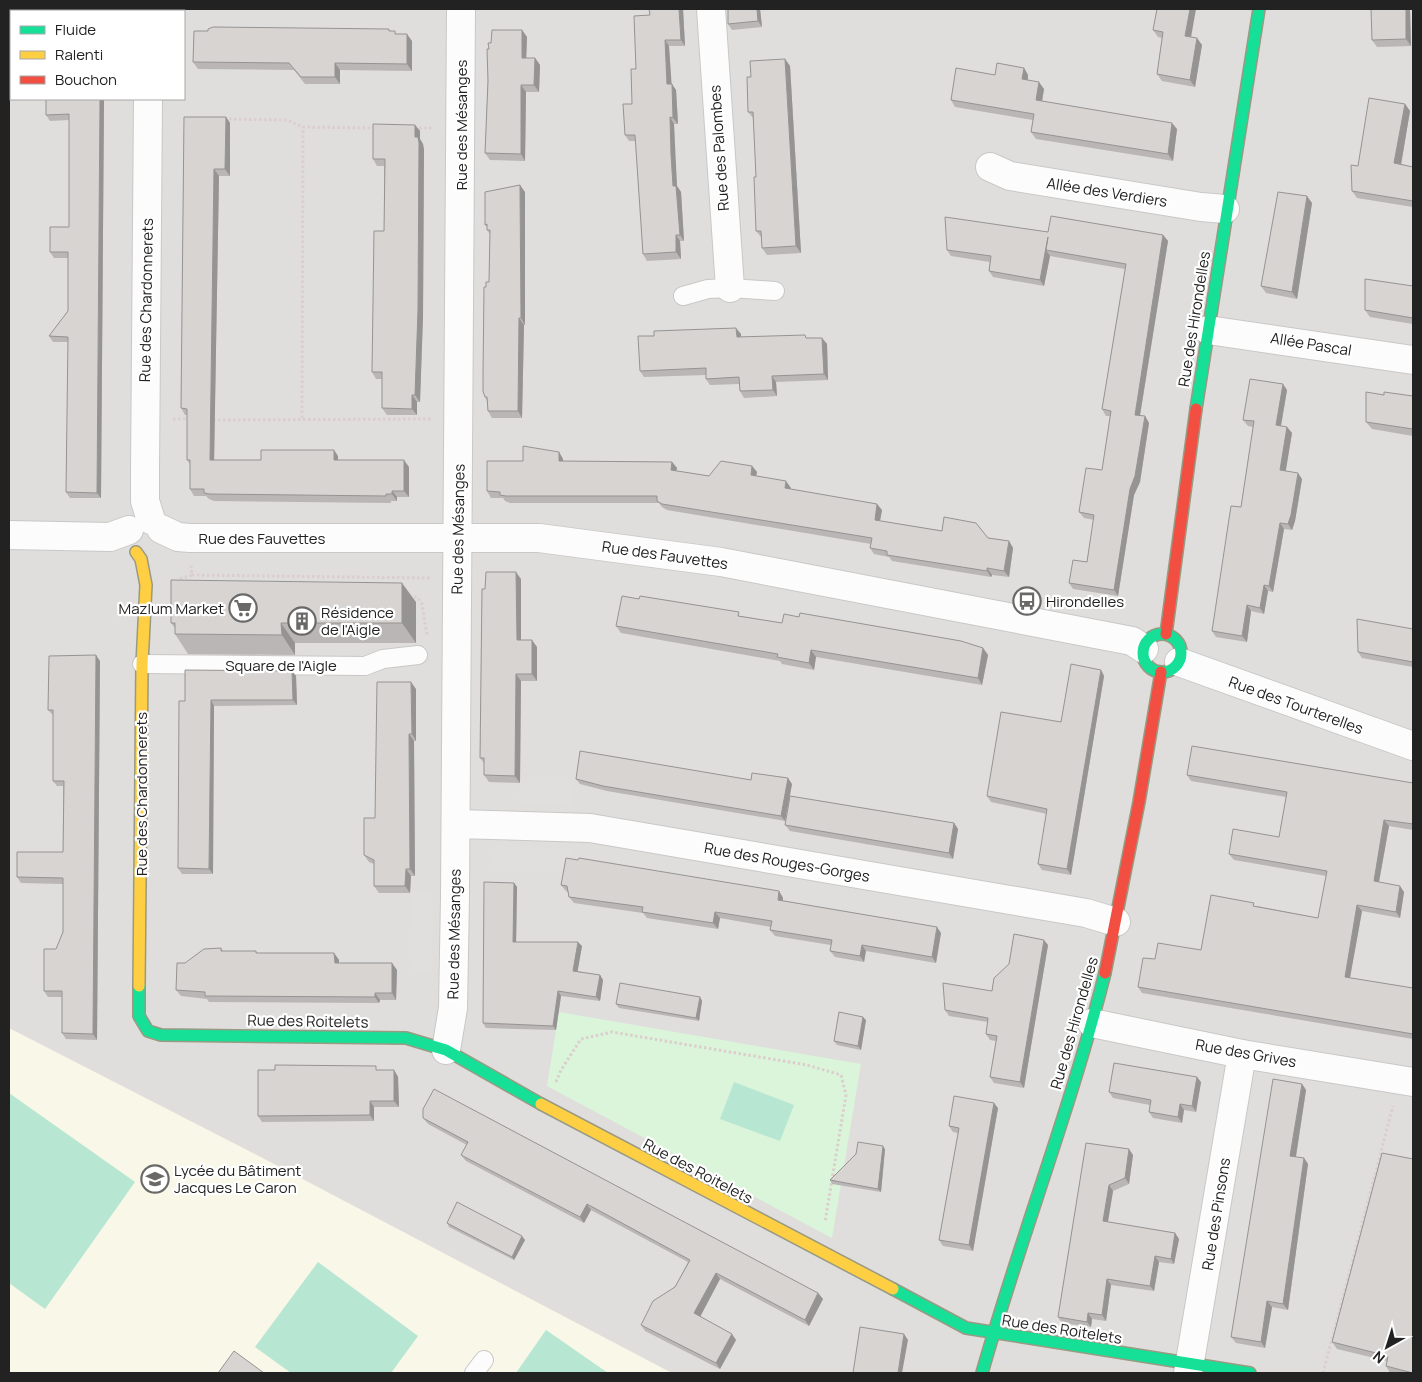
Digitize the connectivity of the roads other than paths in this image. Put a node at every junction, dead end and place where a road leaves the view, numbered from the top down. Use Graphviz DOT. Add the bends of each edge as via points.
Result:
graph roads {
  1 [pos="461,9"];
  2 [pos="711,9"];
  3 [pos="1259,9"];
  4 [pos="148,100"];
  5 [pos="990,167"];
  6 [pos="1225,209"];
  7 [pos="730,288"];
  8 [pos="775,291"];
  9 [pos="683,296"];
  10 [pos="1208,330"];
  11 [pos="1413,360"];
  12 [pos="9,536"];
  13 [pos="144,537"];
  14 [pos="458,537"];
  15 [pos="1166,634"];
  16 [pos="1144,649"];
  17 [pos="418,655"];
  18 [pos="142,664"];
  19 [pos="1170,667"];
  20 [pos="1413,746"];
  21 [pos="456,824"];
  22 [pos="1116,922"];
  23 [pos="139,1016"];
  24 [pos="1092,1023"];
  25 [pos="446,1050"];
  26 [pos="1242,1054"];
  27 [pos="1407,1081"];
  28 [pos="994,1332"];
  29 [pos="1189,1369"];
  30 [pos="982,1373"];
  31 [pos="1250,1373"];
  1 -- 14 [label="street, Rue des Mésanges"];
  2 -- 7 [label="street, Rue des Palombes"];
  3 -- 6 [label="street, Rue des Hirondelles"];
  4 -- 13 [label="street, Rue des Chardonnerets"];
  5 -- 6 [label="street, Allée des Verdiers" via="1010,176"];
  6 -- 10 [label="street, Rue des Hirondelles"];
  7 -- 8 [label="lane"];
  7 -- 9 [label="lane"];
  10 -- 11 [label="street, Allée Pascal"];
  10 -- 15 [label="street, Rue des Hirondelles"];
  12 -- 13 [label="street, Rue des Fauvettes"];
  13 -- 14 [label="street, Rue des Fauvettes"];
  13 -- 18 [label="street, Rue des Chardonnerets" via="146,585"];
  14 -- 16 [label="street, Rue des Fauvettes" via="539,538 721,562 1132,641"];
  14 -- 21 [label="street, Rue des Mésanges"];
  15 -- 16 [label="street" via="1152,637"];
  15 -- 19 [label="street" via="1180,645 1181,654"];
  16 -- 19 [label="street" via="1147,664 1153,670"];
  17 -- 18 [label="lane, Square de l'Aigle" via="383,659 366,666"];
  18 -- 23 [label="street, Rue des Chardonnerets"];
  19 -- 20 [label="street, Rue des Tourterelles"];
  19 -- 22 [label="street, Rue des Hirondelles"];
  21 -- 22 [label="street, Rue des Rouges-Gorges" via="590,828 1086,913"];
  21 -- 25 [label="street, Rue des Mésanges" via="453,1008"];
  22 -- 24 [label="street, Rue des Hirondelles"];
  23 -- 25 [label="street, Rue des Roitelets" via="148,1031 161,1035 406,1038"];
  24 -- 26 [label="street, Rue des Grives"];
  24 -- 28 [label="street, Rue des Hirondelles"];
  25 -- 28 [label="street, Rue des Roitelets" via="547,1107 966,1328"];
  26 -- 27 [label="street, Rue des Grives"];
  26 -- 29 [label="street, Rue des Pinsons"];
  28 -- 29 [label="street, Rue des Roitelets"];
  28 -- 30 [label="street, Rue des Hirondelles"];
  29 -- 31 [label="street, Rue des Roitelets"];
}
